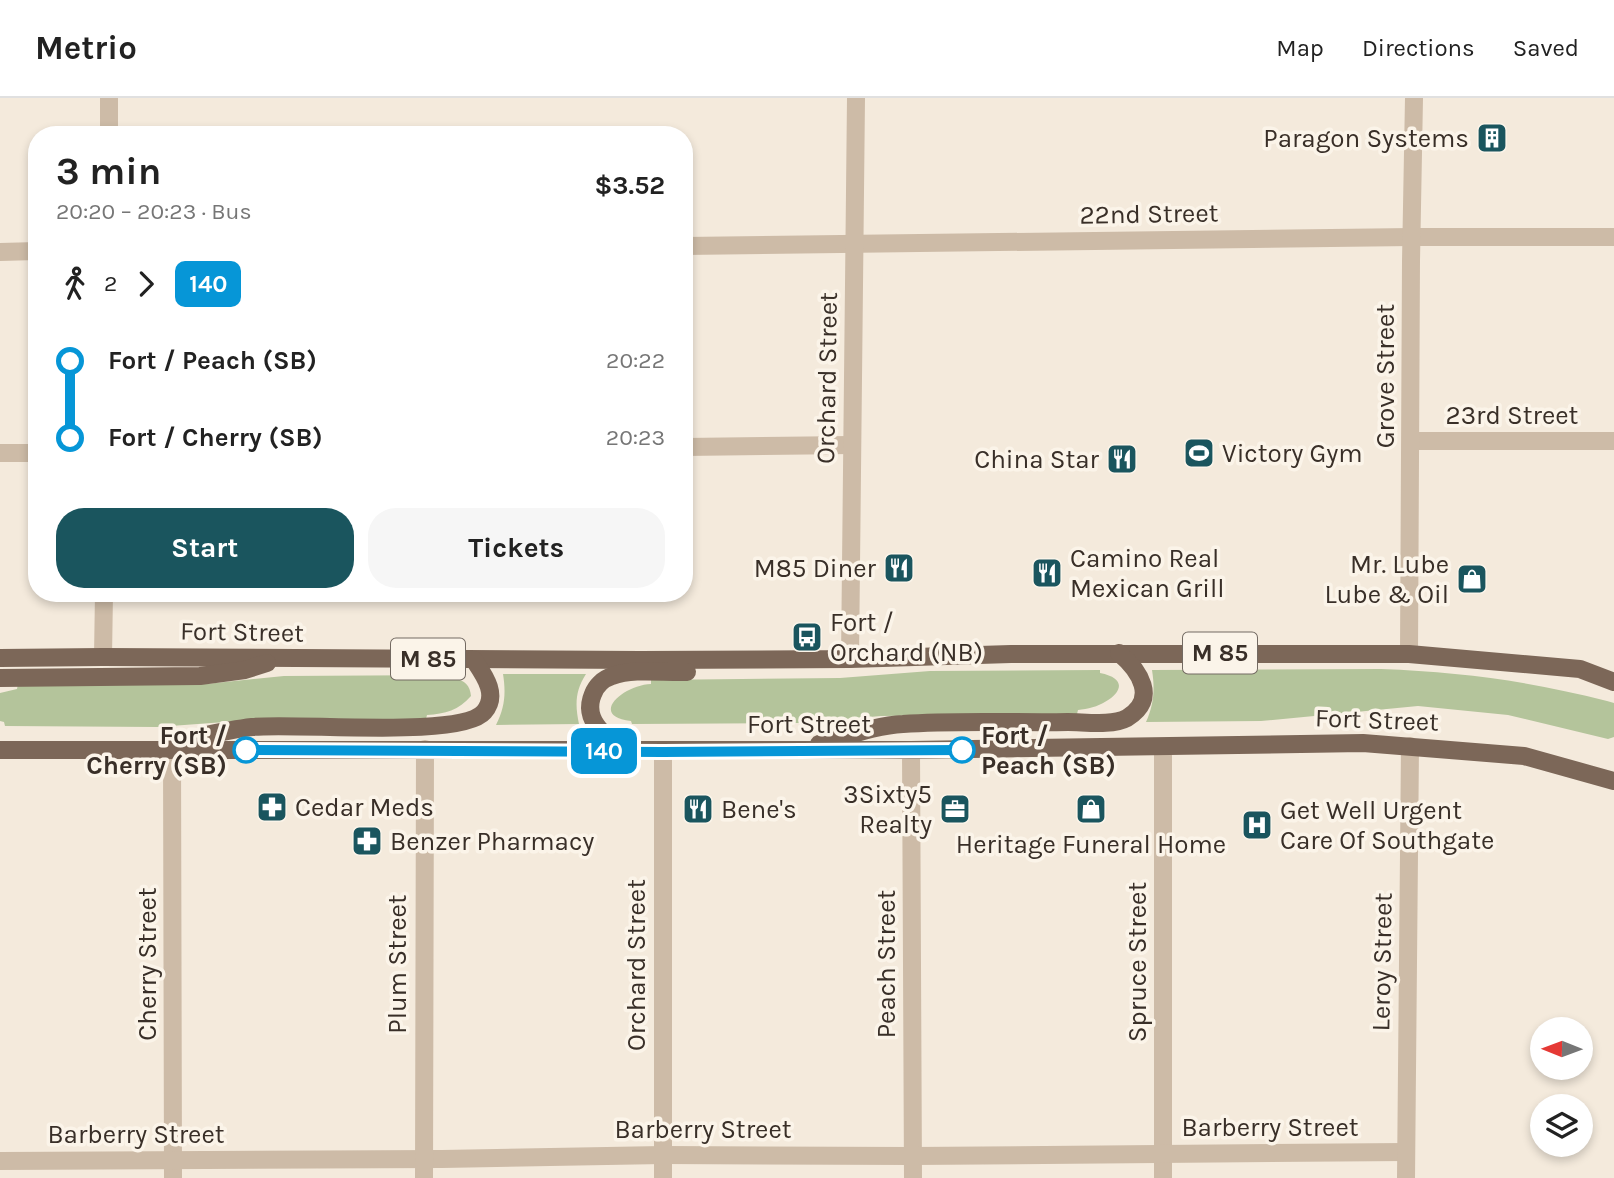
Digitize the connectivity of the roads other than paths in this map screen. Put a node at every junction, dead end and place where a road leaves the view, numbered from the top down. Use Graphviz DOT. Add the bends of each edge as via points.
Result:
graph roads {
  1 [pos="109,98"];
  2 [pos="856,98"];
  3 [pos="1414,98"];
  4 [pos="109,126"];
  5 [pos="1412,237"];
  6 [pos="1614,237"];
  7 [pos="855,244"];
  8 [pos="693,246"];
  9 [pos="28,251"];
  10 [pos="0,252"];
  11 [pos="1411,441"];
  12 [pos="1614,441"];
  13 [pos="852,445"];
  14 [pos="693,447"];
  15 [pos="0,453"];
  16 [pos="28,453"];
  17 [pos="104,602"];
  18 [pos="1119,653"];
  19 [pos="1409,654"];
  20 [pos="926,655"];
  21 [pos="103,657"];
  22 [pos="0,658"];
  23 [pos="281,658"];
  24 [pos="850,659"];
  25 [pos="474,660"];
  26 [pos="0,678"];
  27 [pos="1614,682"];
  28 [pos="1410,746"];
  29 [pos="1163,747"];
  30 [pos="425,749"];
  31 [pos="0,750"];
  32 [pos="132,750"];
  33 [pos="172,750"];
  34 [pos="911,750"];
  35 [pos="792,751"];
  36 [pos="630,752"];
  37 [pos="663,752"];
  38 [pos="1613,780"];
  39 [pos="1406,1152"];
  40 [pos="1164,1154"];
  41 [pos="663,1155"];
  42 [pos="913,1156"];
  43 [pos="424,1159"];
  44 [pos="0,1161"];
  45 [pos="173,1169"];
  46 [pos="424,1178"];
  47 [pos="663,1178"];
  48 [pos="913,1178"];
  49 [pos="1163,1178"];
  50 [pos="1406,1178"];
  1 -- 4 [label="street"];
  2 -- 7 [label="street, Orchard Street"];
  3 -- 5 [label="street, Grove Street"];
  5 -- 6 [label="street, 22nd Street"];
  5 -- 7 [label="street, 22nd Street"];
  5 -- 11 [label="street, Grove Street"];
  7 -- 8 [label="street, 22nd Street"];
  7 -- 13 [label="street, Orchard Street"];
  9 -- 10 [label="street"];
  11 -- 12 [label="street, 23rd Street"];
  11 -- 19 [label="street, Grove Street"];
  13 -- 14 [label="street"];
  13 -- 24 [label="street, Orchard Street"];
  15 -- 16 [label="street"];
  17 -- 21 [label="street"];
  18 -- 19 [label="main road, Fort Street / M 85"];
  18 -- 20 [label="main road, Fort Street / M 85"];
  18 -- 35 [label="main road" via="1141,677 1143,691 1137,710 1116,722 900,724"];
  19 -- 27 [label="main road, Fort Street / M 85" via="1580,669"];
  20 -- 24 [label="main road, Fort Street / M 85"];
  20 -- 36 [label="main road" via="905,664 862,670 611,676 594,691 591,712 597,728"];
  21 -- 22 [label="main road, Fort Street / M 85"];
  21 -- 23 [label="main road, Fort Street / M 85"];
  23 -- 25 [label="main road, Fort Street / M 85"];
  23 -- 26 [label="main road" via="244,670 200,676"];
  24 -- 25 [label="main road, Fort Street / M 85"];
  25 -- 32 [label="main road" via="488,682 491,700 485,712 463,724 253,727"];
  28 -- 29 [label="main road, Fort Street"];
  28 -- 38 [label="main road, Fort Street" via="1524,757"];
  28 -- 39 [label="street, Leroy Street"];
  29 -- 34 [label="main road, Fort Street"];
  29 -- 40 [label="street, Spruce Street"];
  30 -- 33 [label="main road, Fort Street"];
  30 -- 36 [label="main road, Fort Street"];
  30 -- 43 [label="street, Plum Street"];
  31 -- 32 [label="main road, Fort Street"];
  32 -- 33 [label="main road, Fort Street"];
  33 -- 45 [label="street, Cherry Street"];
  34 -- 35 [label="main road, Fort Street"];
  34 -- 42 [label="street, Peach Street"];
  35 -- 37 [label="main road, Fort Street"];
  36 -- 37 [label="main road, Fort Street"];
  37 -- 41 [label="street, Orchard Street"];
  39 -- 40 [label="street, Barberry Street"];
  39 -- 50 [label="street, Leroy Street"];
  40 -- 42 [label="street, Barberry Street"];
  40 -- 49 [label="street, Spruce Street"];
  41 -- 42 [label="street, Barberry Street"];
  41 -- 43 [label="street, Barberry Street"];
  41 -- 47 [label="street, Orchard Street"];
  42 -- 48 [label="street, Peach Street"];
  43 -- 45 [label="street, Barberry Street"];
  43 -- 46 [label="street, Plum Street"];
  44 -- 45 [label="street, Barberry Street"];
}
